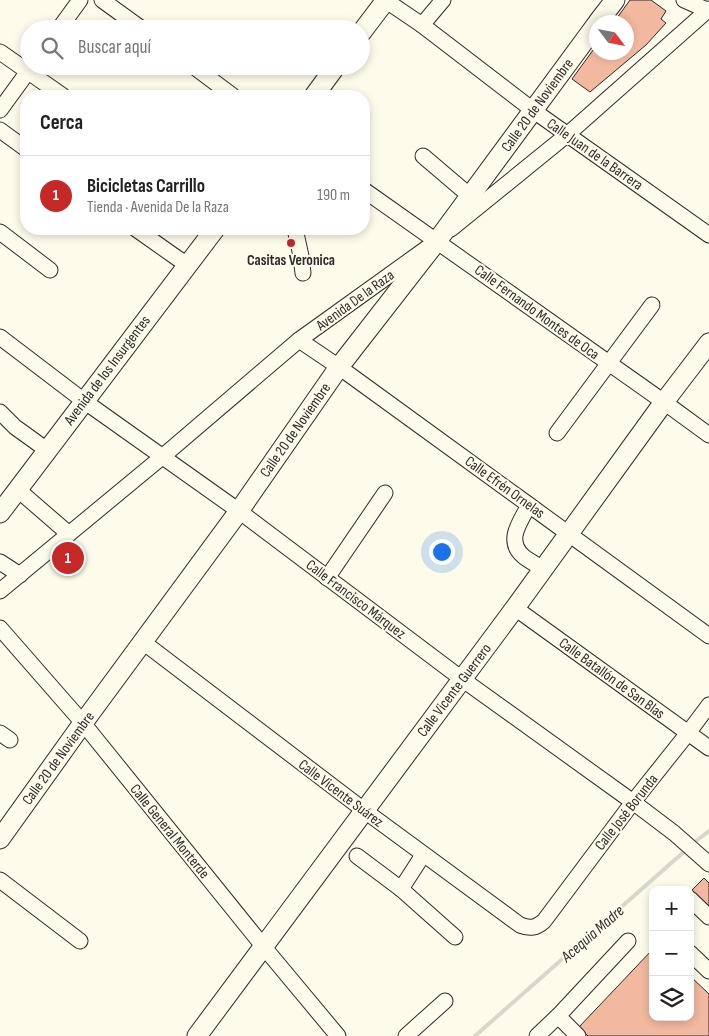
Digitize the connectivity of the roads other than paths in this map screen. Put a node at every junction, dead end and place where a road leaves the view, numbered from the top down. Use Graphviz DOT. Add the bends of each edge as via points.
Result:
graph roads {
  1 [pos="80,0"];
  2 [pos="102,0"];
  3 [pos="386,0"];
  4 [pos="443,0"];
  5 [pos="615,0"];
  6 [pos="684,0"];
  7 [pos="709,10"];
  8 [pos="604,15"];
  9 [pos="66,20"];
  10 [pos="130,20"];
  11 [pos="370,21"];
  12 [pos="422,25"];
  13 [pos="589,35"];
  14 [pos="0,52"];
  15 [pos="20,63"];
  16 [pos="26,75"];
  17 [pos="37,75"];
  18 [pos="205,75"];
  19 [pos="329,75"];
  20 [pos="56,90"];
  21 [pos="225,90"];
  22 [pos="318,90"];
  23 [pos="0,110"];
  24 [pos="534,111"];
  25 [pos="0,130"];
  26 [pos="568,134"];
  27 [pos="20,145"];
  28 [pos="424,156"];
  29 [pos="370,194"];
  30 [pos="474,201"];
  31 [pos="0,232"];
  32 [pos="144,235"];
  33 [pos="210,235"];
  34 [pos="297,235"];
  35 [pos="709,235"];
  36 [pos="437,241"];
  37 [pos="188,265"];
  38 [pos="50,270"];
  39 [pos="303,273"];
  40 [pos="652,305"];
  41 [pos="0,338"];
  42 [pos="299,340"];
  43 [pos="709,343"];
  44 [pos="609,364"];
  45 [pos="339,367"];
  46 [pos="84,401"];
  47 [pos="664,402"];
  48 [pos="0,412"];
  49 [pos="558,434"];
  50 [pos="709,435"];
  51 [pos="47,450"];
  52 [pos="162,457"];
  53 [pos="17,489"];
  54 [pos="385,493"];
  55 [pos="529,505"];
  56 [pos="239,511"];
  57 [pos="0,513"];
  58 [pos="69,534"];
  59 [pos="570,534"];
  60 [pos="0,562"];
  61 [pos="544,570"];
  62 [pos="20,575"];
  63 [pos="326,578"];
  64 [pos="0,591"];
  65 [pos="516,608"];
  66 [pos="0,628"];
  67 [pos="709,636"];
  68 [pos="143,642"];
  69 [pos="462,679"];
  70 [pos="709,704"];
  71 [pos="82,723"];
  72 [pos="688,733"];
  73 [pos="709,748"];
  74 [pos="633,802"];
  75 [pos="365,811"];
  76 [pos="0,839"];
  77 [pos="423,855"];
  78 [pos="357,856"];
  79 [pos="705,860"];
  80 [pos="0,880"];
  81 [pos="401,889"];
  82 [pos="694,903"];
  83 [pos="709,917"];
  84 [pos="544,920"];
  85 [pos="454,937"];
  86 [pos="628,940"];
  87 [pos="80,941"];
  88 [pos="263,946"];
  89 [pos="694,957"];
  90 [pos="709,971"];
  91 [pos="445,1001"];
  92 [pos="558,1016"];
  93 [pos="197,1036"];
  94 [pos="338,1036"];
  95 [pos="406,1036"];
  96 [pos="537,1036"];
  97 [pos="578,1036"];
  1 -- 9 [label="street"];
  2 -- 10 [label="street"];
  3 -- 11 [label="main road"];
  3 -- 12 [label="street, Calle Juan de la Barrera"];
  4 -- 12 [label="street"];
  5 -- 8 [label="main road, Calle 20 de Noviembre"];
  6 -- 7 [label="street"];
  7 -- 26 [label="street"];
  12 -- 24 [label="street, Calle Juan de la Barrera"];
  13 -- 24 [label="main road, Calle 20 de Noviembre"];
  14 -- 15 [label="street"];
  16 -- 23 [label="street"];
  17 -- 20 [label="street"];
  18 -- 21 [label="street"];
  19 -- 22 [label="main road"];
  24 -- 26 [label="street, Calle Juan de la Barrera"];
  24 -- 30 [label="main road, Calle 20 de Noviembre"];
  25 -- 27 [label="street"];
  26 -- 30 [label="street"];
  26 -- 35 [label="street, Calle Juan de la Barrera"];
  28 -- 30 [label="street"];
  29 -- 36 [label="street, Calle Fernando Montes de Oca"];
  30 -- 36 [label="main road, Calle 20 de Noviembre"];
  31 -- 38 [label="street"];
  32 -- 37 [label="street"];
  33 -- 37 [label="main road, Avenida de los Insurgentes"];
  34 -- 39 [label="street"];
  36 -- 42 [label="street, Avenida De la Raza"];
  36 -- 44 [label="street, Calle Fernando Montes de Oca"];
  36 -- 45 [label="main road, Calle 20 de Noviembre"];
  37 -- 46 [label="main road, Avenida de los Insurgentes"];
  40 -- 44 [label="street"];
  41 -- 46 [label="street, Calle Francisco Márquez"];
  42 -- 45 [label="street, Calle Efrén Ornelas"];
  42 -- 52 [label="street, Avenida De la Raza"];
  43 -- 47 [label="main road, Calle Vicente Guerrero"];
  44 -- 47 [label="street, Calle Fernando Montes de Oca"];
  44 -- 49 [label="street"];
  45 -- 55 [label="street, Calle Efrén Ornelas"];
  45 -- 56 [label="main road, Calle 20 de Noviembre"];
  46 -- 51 [label="main road, Avenida de los Insurgentes"];
  46 -- 52 [label="street, Calle Francisco Márquez"];
  47 -- 50 [label="street, Calle Fernando Montes de Oca"];
  47 -- 59 [label="main road, Calle Vicente Guerrero"];
  48 -- 51 [label="street"];
  51 -- 53 [label="main road, Avenida de los Insurgentes"];
  52 -- 56 [label="street, Calle Francisco Márquez"];
  52 -- 58 [label="street, Avenida De la Raza"];
  53 -- 57 [label="main road, Avenida de los Insurgentes"];
  53 -- 58 [label="street"];
  54 -- 63 [label="street"];
  55 -- 59 [label="street, Calle Efrén Ornelas"];
  55 -- 61 [label="street" via="515,532 514,543 523,556"];
  56 -- 63 [label="street, Calle Francisco Márquez"];
  56 -- 68 [label="main road, Calle 20 de Noviembre"];
  58 -- 62 [label="street, Avenida De la Raza"];
  59 -- 61 [label="main road, Calle Vicente Guerrero"];
  59 -- 67 [label="street, Calle Efrén Ornelas"];
  60 -- 62 [label="street"];
  61 -- 65 [label="main road, Calle Vicente Guerrero"];
  62 -- 64 [label="street, Avenida De la Raza"];
  63 -- 69 [label="street, Calle Francisco Márquez"];
  65 -- 69 [label="main road, Calle Vicente Guerrero"];
  65 -- 72 [label="street, Calle Batallón de San Blas"];
  66 -- 71 [label="street, Calle General Monterde"];
  68 -- 71 [label="main road, Calle 20 de Noviembre"];
  68 -- 75 [label="street, Calle Vicente Suárez"];
  69 -- 74 [label="street, Calle Francisco Márquez"];
  69 -- 75 [label="main road, Calle Vicente Guerrero"];
  70 -- 72 [label="street, Calle José Borunda"];
  71 -- 76 [label="main road, Calle 20 de Noviembre"];
  71 -- 88 [label="street, Calle General Monterde"];
  72 -- 73 [label="street, Calle Batallón de San Blas"];
  72 -- 74 [label="street, Calle José Borunda"];
  74 -- 79 [label="street, Calle Francisco Márquez"];
  74 -- 84 [label="street, Calle José Borunda"];
  75 -- 77 [label="street, Calle Vicente Suárez"];
  75 -- 88 [label="main road, Calle Vicente Guerrero"];
  77 -- 81 [label="street"];
  77 -- 84 [label="street, Calle Vicente Suárez" via="520,925 534,928"];
  78 -- 81 [label="street"];
  80 -- 87 [label="street"];
  81 -- 85 [label="street"];
  82 -- 83 [label="street"];
  86 -- 92 [label="street"];
  88 -- 93 [label="main road, Calle Vicente Guerrero"];
  88 -- 94 [label="street, Calle General Monterde"];
  89 -- 90 [label="street"];
  91 -- 95 [label="street"];
  92 -- 96 [label="street"];
  92 -- 97 [label="street"];
}
